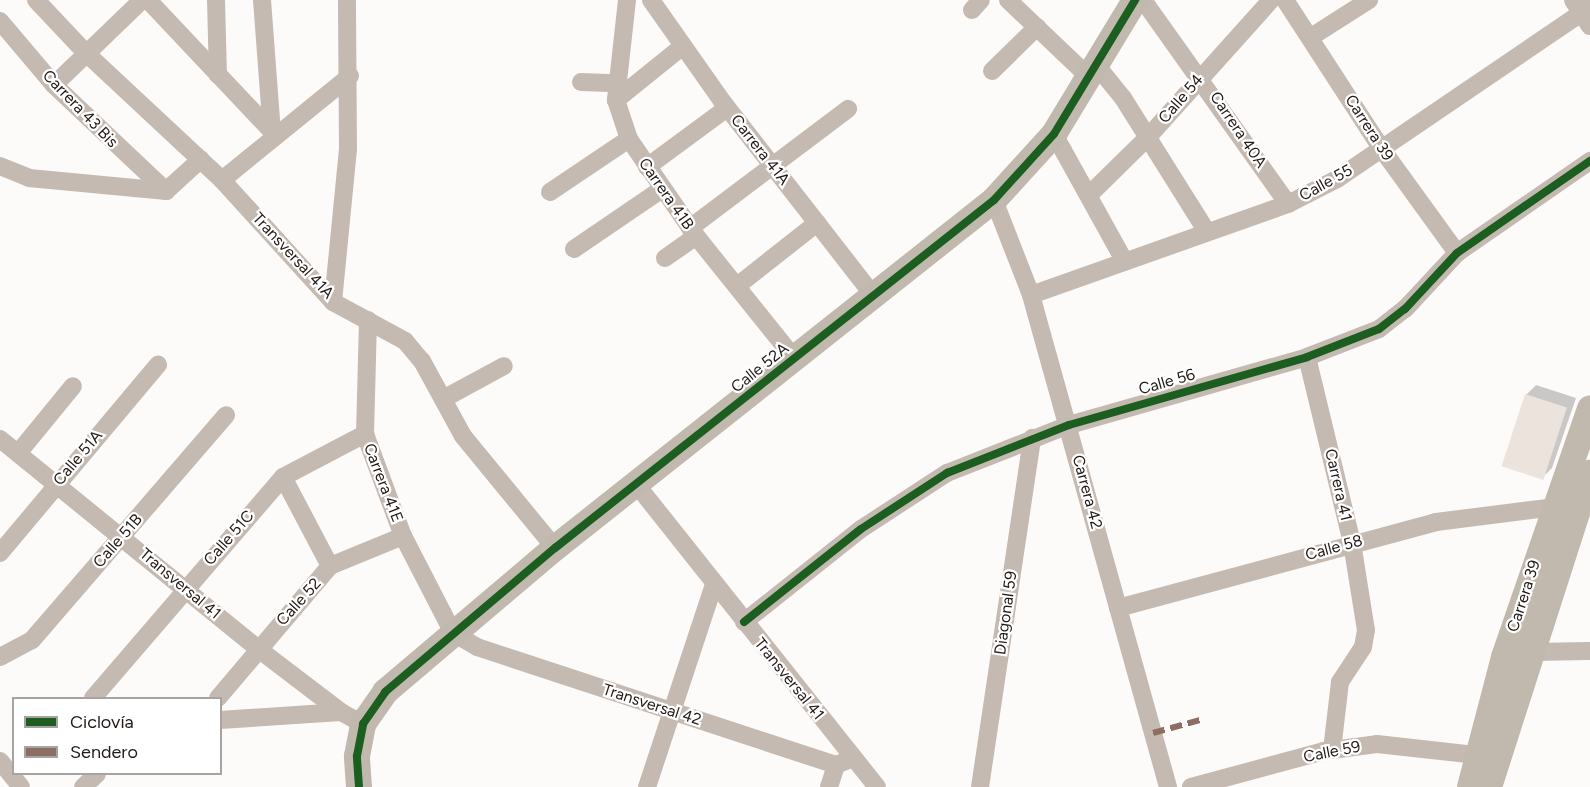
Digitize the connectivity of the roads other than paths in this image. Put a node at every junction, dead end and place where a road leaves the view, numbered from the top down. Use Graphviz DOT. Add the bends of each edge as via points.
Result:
graph roads {
  1 [pos="36,0"];
  2 [pos="142,0"];
  3 [pos="148,0"];
  4 [pos="216,0"];
  5 [pos="262,0"];
  6 [pos="347,0"];
  7 [pos="627,0"];
  8 [pos="651,0"];
  9 [pos="1008,0"];
  10 [pos="1135,0"];
  11 [pos="1143,0"];
  12 [pos="1271,0"];
  13 [pos="1285,0"];
  14 [pos="1369,0"];
  15 [pos="1584,12"];
  16 [pos="0,21"];
  17 [pos="1037,27"];
  18 [pos="1311,37"];
  19 [pos="683,46"];
  20 [pos="86,53"];
  21 [pos="992,70"];
  22 [pos="1094,73"];
  23 [pos="218,75"];
  24 [pos="350,76"];
  25 [pos="1201,76"];
  26 [pos="581,82"];
  27 [pos="54,85"];
  28 [pos="616,92"];
  29 [pos="727,108"];
  30 [pos="848,109"];
  31 [pos="273,134"];
  32 [pos="1054,134"];
  33 [pos="1149,136"];
  34 [pos="629,140"];
  35 [pos="1381,148"];
  36 [pos="201,159"];
  37 [pos="1590,161"];
  38 [pos="0,166"];
  39 [pos="772,166"];
  40 [pos="647,167"];
  41 [pos="222,180"];
  42 [pos="662,189"];
  43 [pos="166,191"];
  44 [pos="550,192"];
  45 [pos="1089,195"];
  46 [pos="994,200"];
  47 [pos="1288,204"];
  48 [pos="817,223"];
  49 [pos="693,232"];
  50 [pos="1207,232"];
  51 [pos="574,249"];
  52 [pos="1457,253"];
  53 [pos="665,258"];
  54 [pos="1125,262"];
  55 [pos="736,286"];
  56 [pos="1031,295"];
  57 [pos="874,296"];
  58 [pos="333,302"];
  59 [pos="368,320"];
  60 [pos="1307,357"];
  61 [pos="795,358"];
  62 [pos="158,364"];
  63 [pos="504,366"];
  64 [pos="74,386"];
  65 [pos="443,399"];
  66 [pos="1590,408"];
  67 [pos="226,415"];
  68 [pos="1069,424"];
  69 [pos="365,434"];
  70 [pos="1032,438"];
  71 [pos="0,439"];
  72 [pos="19,452"];
  73 [pos="1590,473"];
  74 [pos="283,477"];
  75 [pos="57,483"];
  76 [pos="636,484"];
  77 [pos="1554,507"];
  78 [pos="123,536"];
  79 [pos="403,536"];
  80 [pos="1352,543"];
  81 [pos="555,548"];
  82 [pos="0,553"];
  83 [pos="330,566"];
  84 [pos="714,585"];
  85 [pos="185,589"];
  86 [pos="1118,608"];
  87 [pos="744,622"];
  88 [pos="453,633"];
  89 [pos="258,648"];
  90 [pos="1590,651"];
  91 [pos="1532,652"];
  92 [pos="2,657"];
  93 [pos="95,697"];
  94 [pos="220,697"];
  95 [pos="670,711"];
  96 [pos="352,718"];
  97 [pos="222,720"];
  98 [pos="1332,750"];
  99 [pos="1477,755"];
  100 [pos="0,761"];
  101 [pos="845,761"];
  102 [pos="97,775"];
  103 [pos="21,787"];
  104 [pos="82,787"];
  105 [pos="358,787"];
  106 [pos="646,787"];
  107 [pos="829,787"];
  108 [pos="877,787"];
  109 [pos="980,787"];
  110 [pos="1168,787"];
  111 [pos="1191,787"];
  112 [pos="1470,787"];
  113 [pos="1489,787"];
  1 -- 20 [label="street, Transversal 41A"];
  2 -- 20 [label="street"];
  3 -- 23 [label="street"];
  4 -- 23 [label="street"];
  5 -- 31 [label="street"];
  6 -- 24 [label="street"];
  7 -- 28 [label="street, Carrera 41B"];
  8 -- 19 [label="street, Carrera 41A"];
  9 -- 17 [label="street"];
  10 -- 22 [label="street, Calle 52A"];
  11 -- 25 [label="street, Carrera 40A"];
  12 -- 25 [label="street, Calle 54"];
  13 -- 18 [label="street, Carrera 39"];
  14 -- 18 [label="street"];
  15 -- 35 [label="street, Calle 55"];
  16 -- 27 [label="street, Carrera 43 Bis"];
  17 -- 21 [label="street"];
  17 -- 22 [label="street"];
  18 -- 35 [label="street, Carrera 39"];
  19 -- 28 [label="street"];
  19 -- 29 [label="street, Carrera 41A"];
  20 -- 27 [label="street"];
  20 -- 36 [label="street, Transversal 41A"];
  22 -- 32 [label="street, Calle 52A"];
  22 -- 33 [label="street"];
  23 -- 31 [label="street"];
  24 -- 31 [label="street"];
  24 -- 58 [label="street" via="348,150"];
  25 -- 33 [label="street, Calle 54"];
  25 -- 47 [label="street, Carrera 40A"];
  26 -- 28 [label="street"];
  27 -- 43 [label="street, Carrera 43 Bis"];
  28 -- 34 [label="street, Carrera 41B"];
  29 -- 39 [label="street, Carrera 41A"];
  29 -- 40 [label="street"];
  30 -- 39 [label="street"];
  31 -- 41 [label="street"];
  32 -- 45 [label="street"];
  32 -- 46 [label="street, Calle 52A"];
  33 -- 45 [label="street, Calle 54"];
  33 -- 50 [label="street"];
  34 -- 40 [label="street, Carrera 41B"];
  34 -- 44 [label="street"];
  35 -- 47 [label="street, Calle 55" via="1337,179"];
  35 -- 52 [label="street, Carrera 39"];
  36 -- 41 [label="street, Transversal 41A"];
  36 -- 43 [label="street"];
  37 -- 52 [label="street, Calle 56"];
  38 -- 43 [label="street" via="29,178"];
  39 -- 48 [label="street, Carrera 41A"];
  39 -- 49 [label="street"];
  40 -- 42 [label="street, Carrera 41B"];
  41 -- 58 [label="street, Transversal 41A"];
  42 -- 49 [label="street, Carrera 41B"];
  42 -- 51 [label="street"];
  45 -- 54 [label="street"];
  46 -- 56 [label="street, Carrera 42"];
  46 -- 57 [label="street, Calle 52A"];
  47 -- 50 [label="street, Calle 55"];
  48 -- 55 [label="street"];
  48 -- 57 [label="street, Carrera 41A"];
  49 -- 53 [label="street"];
  49 -- 55 [label="street, Carrera 41B"];
  50 -- 54 [label="street, Calle 55"];
  52 -- 60 [label="street, Calle 56" via="1405,309 1379,329"];
  54 -- 56 [label="street, Calle 55"];
  55 -- 61 [label="street, Carrera 41B"];
  56 -- 68 [label="street, Carrera 42"];
  57 -- 61 [label="street, Calle 52A"];
  58 -- 59 [label="street, Transversal 41A"];
  59 -- 65 [label="street, Transversal 41A" via="405,341 422,361"];
  59 -- 69 [label="street, Carrera 41E"];
  60 -- 68 [label="street, Calle 56"];
  60 -- 80 [label="street, Carrera 41"];
  61 -- 76 [label="street, Calle 52A"];
  62 -- 75 [label="street, Calle 51A"];
  63 -- 65 [label="street"];
  64 -- 72 [label="street"];
  65 -- 81 [label="street, Transversal 41A" via="463,436"];
  66 -- 77 [label="street, Carrera 39"];
  67 -- 78 [label="street, Calle 51B"];
  68 -- 70 [label="street, Calle 56"];
  68 -- 86 [label="street, Carrera 42"];
  69 -- 74 [label="street, Calle 51C"];
  69 -- 79 [label="street, Carrera 41E"];
  70 -- 87 [label="street, Calle 56" via="947,473 861,529"];
  70 -- 109 [label="street, Diagonal 59"];
  71 -- 72 [label="street, Transversal 41"];
  72 -- 75 [label="street, Transversal 41"];
  73 -- 91 [label="street, Carrera 39"];
  74 -- 83 [label="street"];
  74 -- 85 [label="street, Calle 51C"];
  75 -- 78 [label="street, Transversal 41"];
  75 -- 82 [label="street, Calle 51A"];
  76 -- 81 [label="street, Calle 52A"];
  76 -- 84 [label="street, Transversal 41"];
  77 -- 80 [label="street, Calle 58" via="1436,522"];
  77 -- 99 [label="street, Carrera 39" via="1504,657"];
  78 -- 85 [label="street, Transversal 41"];
  78 -- 92 [label="street, Calle 51B" via="32,640"];
  79 -- 83 [label="street, Calle 52"];
  79 -- 88 [label="street, Carrera 41E"];
  80 -- 86 [label="street, Calle 58"];
  80 -- 98 [label="street, Carrera 41" via="1366,630 1363,647 1340,682"];
  81 -- 88 [label="street, Calle 52A"];
  83 -- 89 [label="street, Calle 52"];
  84 -- 87 [label="street, Transversal 41"];
  84 -- 95 [label="street"];
  85 -- 89 [label="street, Transversal 41"];
  85 -- 93 [label="street, Calle 51C"];
  86 -- 110 [label="street, Carrera 42"];
  87 -- 101 [label="street, Transversal 41"];
  88 -- 95 [label="street, Transversal 42" via="477,647"];
  88 -- 96 [label="street, Calle 52A"];
  89 -- 94 [label="street, Calle 52"];
  89 -- 96 [label="street, Transversal 41"];
  90 -- 91 [label="street"];
  91 -- 113 [label="street, Carrera 39"];
  95 -- 101 [label="street, Transversal 42"];
  95 -- 106 [label="street"];
  96 -- 97 [label="street"];
  96 -- 105 [label="street"];
  98 -- 99 [label="street, Calle 59" via="1377,744"];
  98 -- 111 [label="street, Calle 59"];
  99 -- 112 [label="street, Carrera 39"];
  100 -- 103 [label="street"];
  101 -- 107 [label="street"];
  101 -- 108 [label="street, Transversal 41"];
  102 -- 104 [label="street"];
}
